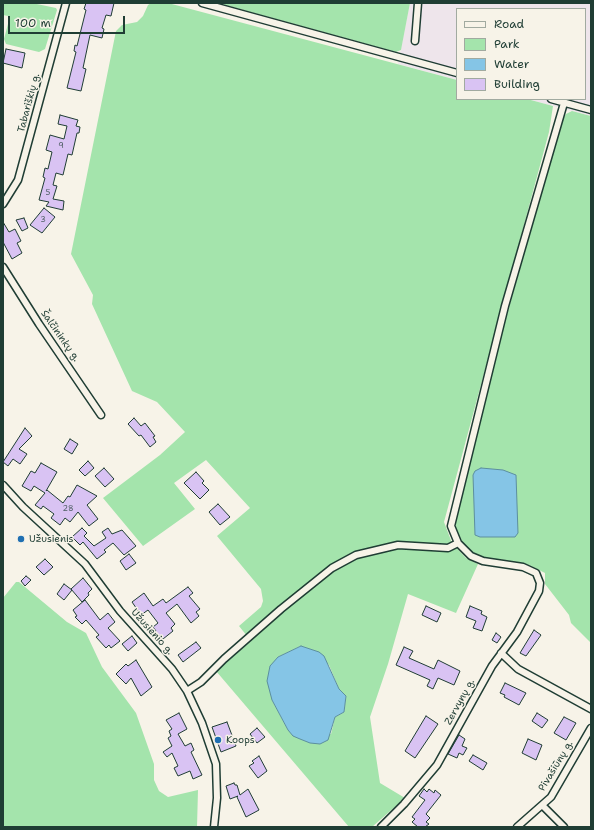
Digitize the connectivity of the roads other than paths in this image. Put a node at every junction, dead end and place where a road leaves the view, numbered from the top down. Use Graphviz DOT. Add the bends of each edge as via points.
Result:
graph roads {
  1 [pos="66,3"];
  2 [pos="202,3"];
  3 [pos="418,3"];
  4 [pos="414,41"];
  5 [pos="456,73"];
  6 [pos="555,100"];
  7 [pos="564,102"];
  8 [pos="591,110"];
  9 [pos="3,204"];
  10 [pos="3,267"];
  11 [pos="101,415"];
  12 [pos="3,485"];
  13 [pos="458,543"];
  14 [pos="501,653"];
  15 [pos="187,691"];
  16 [pos="591,709"];
  17 [pos="591,728"];
  18 [pos="543,806"];
  19 [pos="214,827"];
  20 [pos="381,827"];
  21 [pos="517,827"];
  22 [pos="564,827"];
  1 -- 9 [label="street, Tabariškių g." via="18,180"];
  2 -- 5 [label="street"];
  3 -- 4 [label="street"];
  6 -- 7 [label="street"];
  7 -- 8 [label="street"];
  7 -- 13 [label="street" via="505,306 452,518 453,534"];
  10 -- 11 [label="street, Šalčininkų g."];
  12 -- 15 [label="street, Užusienio g." via="84,564 120,611 172,669"];
  13 -- 14 [label="street, Zervynų g." via="483,561 530,569 539,578 539,591 517,632"];
  13 -- 15 [label="street" via="448,548 398,545 356,555 332,568 281,609 201,682"];
  14 -- 16 [label="street" via="518,669"];
  14 -- 20 [label="street, Zervynų g." via="436,765"];
  15 -- 19 [label="street, Užusienio g." via="202,723 216,764 217,798"];
  17 -- 18 [label="street, Pivašiūnų g." via="551,797"];
  18 -- 21 [label="street, Pivašiūnų g."];
  18 -- 22 [label="street"];
}
